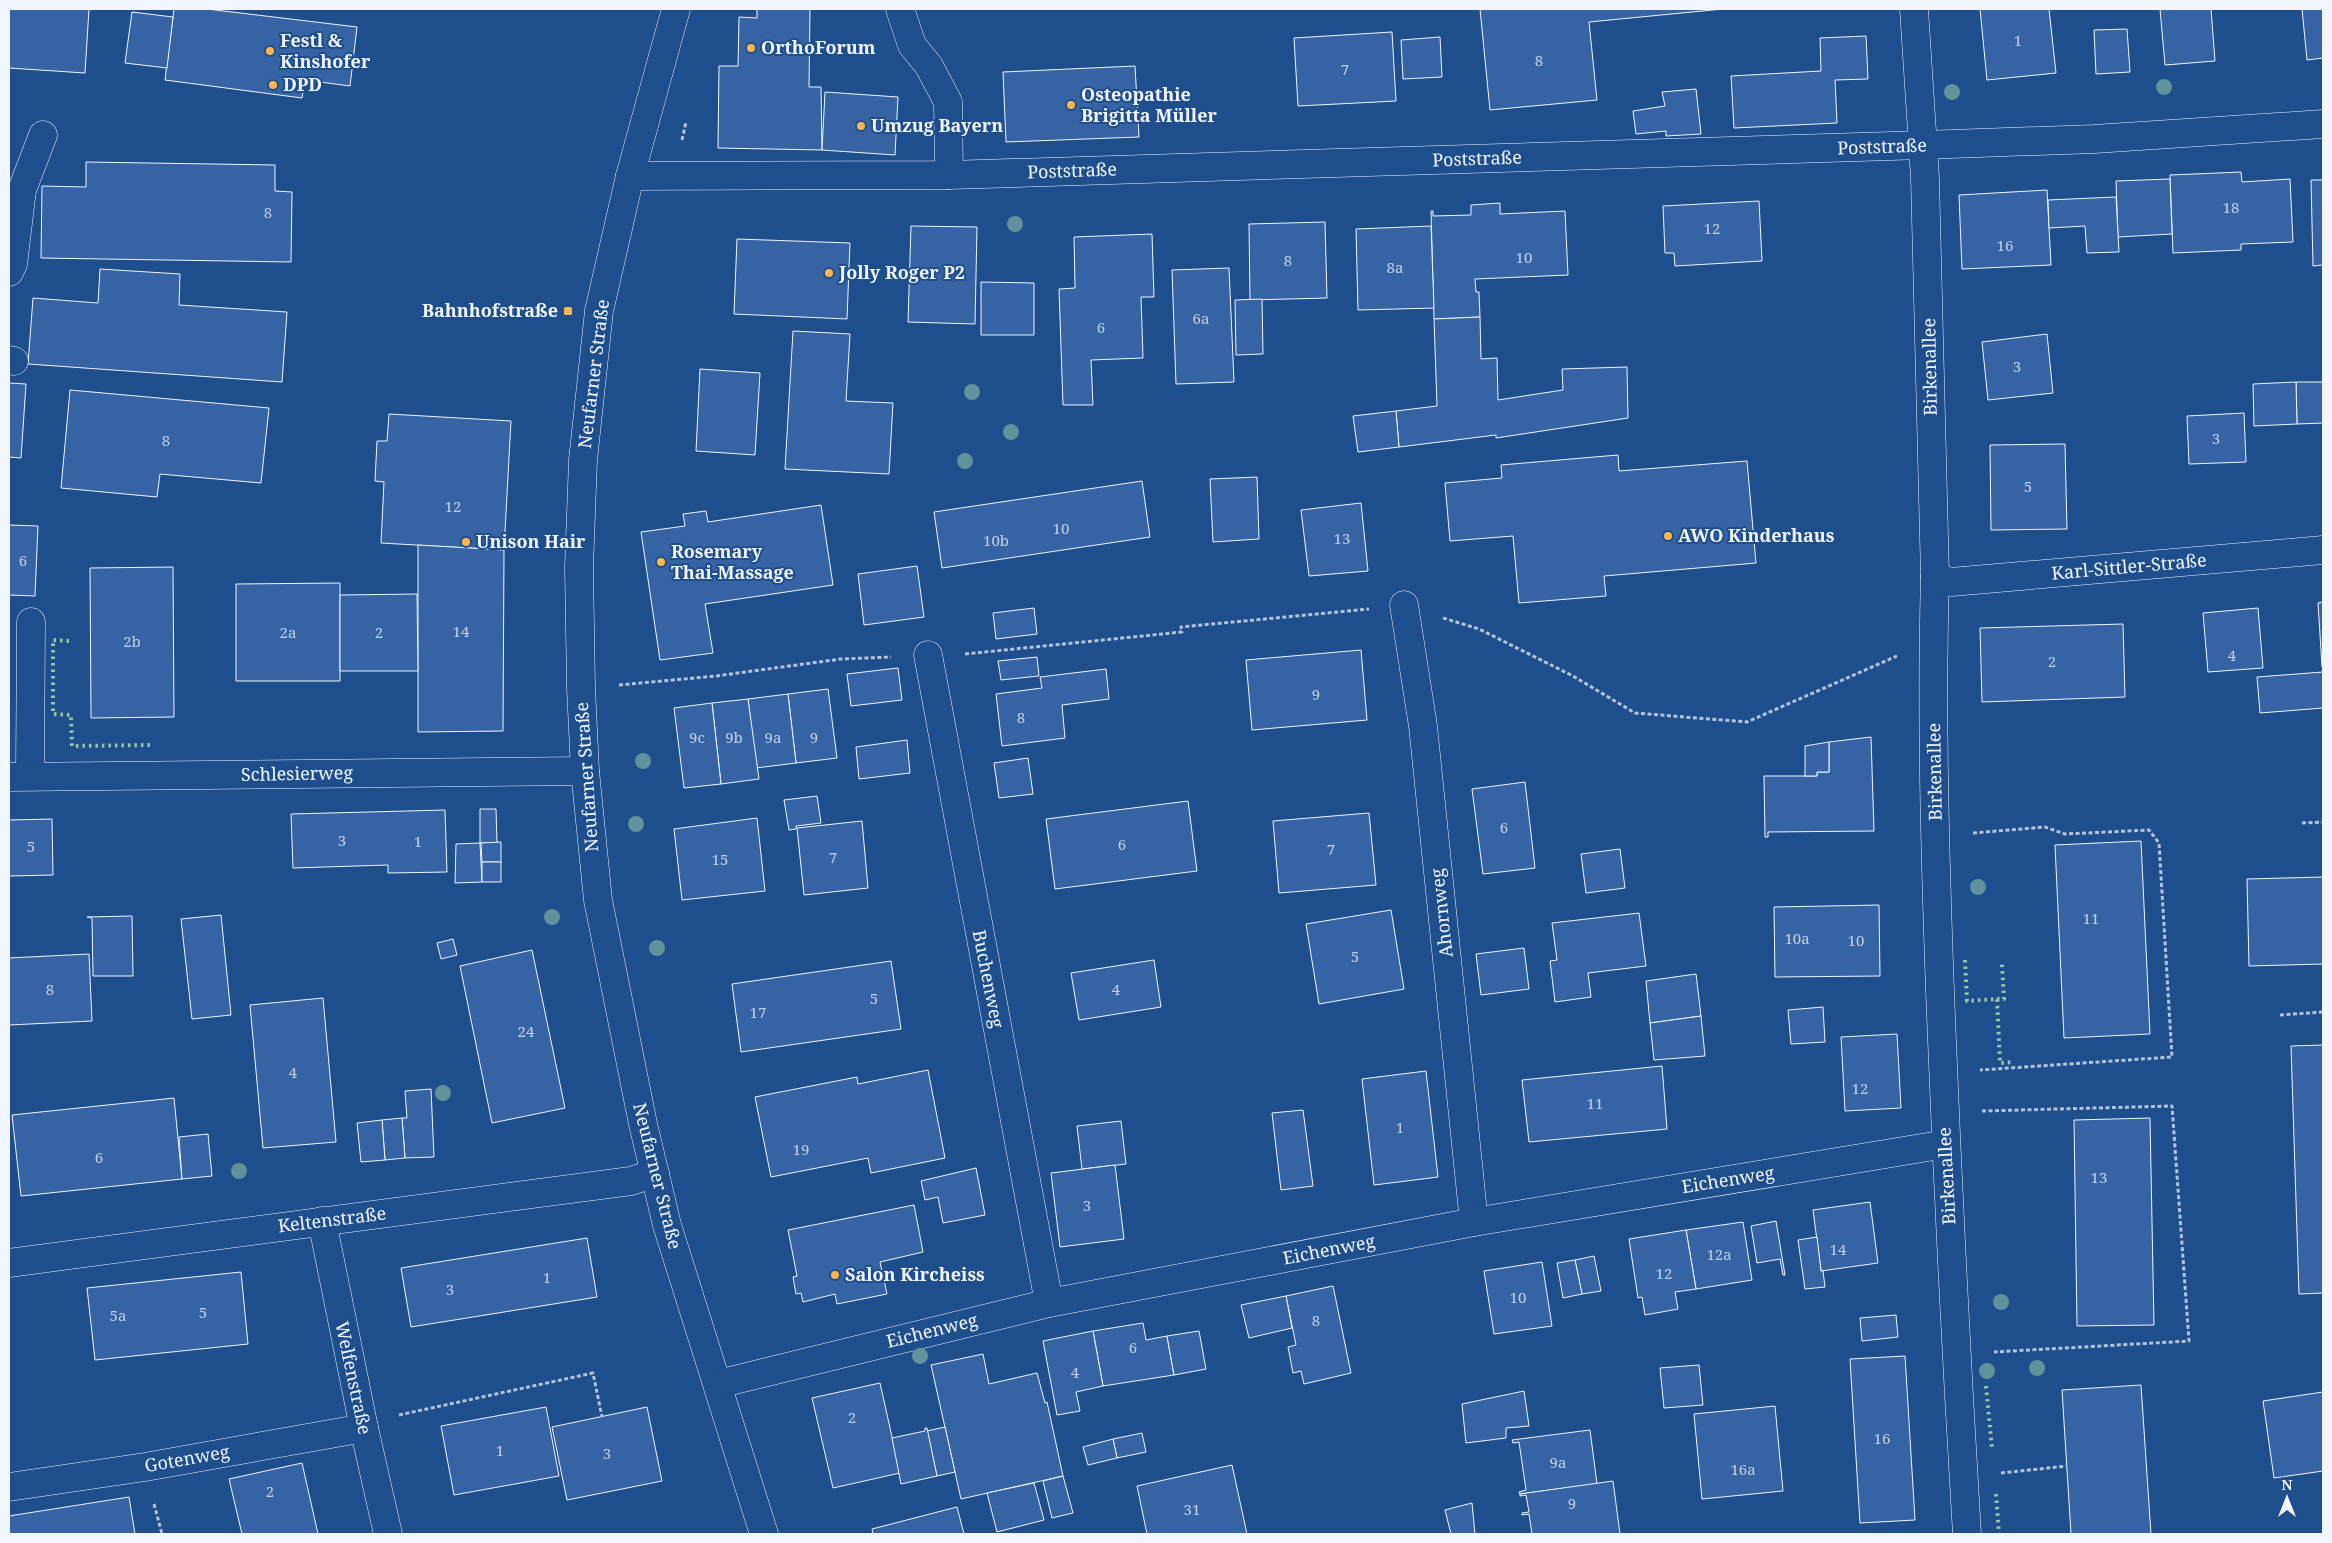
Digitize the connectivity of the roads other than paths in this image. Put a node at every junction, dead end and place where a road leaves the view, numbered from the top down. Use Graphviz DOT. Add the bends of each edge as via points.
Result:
graph roads {
  1 [pos="676,9"];
  2 [pos="900,9"];
  3 [pos="1914,9"];
  4 [pos="2323,124"];
  5 [pos="43,135"];
  6 [pos="1923,145"];
  7 [pos="949,175"];
  8 [pos="630,176"];
  9 [pos="9,272"];
  10 [pos="2323,550"];
  11 [pos="1935,577"];
  12 [pos="1404,605"];
  13 [pos="31,622"];
  14 [pos="928,655"];
  15 [pos="585,771"];
  16 [pos="20,777"];
  17 [pos="1946,1144"];
  18 [pos="655,1174"];
  19 [pos="322,1221"];
  20 [pos="1474,1222"];
  21 [pos="9,1263"];
  22 [pos="1048,1303"];
  23 [pos="718,1384"];
  24 [pos="364,1428"];
  25 [pos="9,1486"];
  26 [pos="388,1534"];
  27 [pos="764,1534"];
  28 [pos="1967,1534"];
  1 -- 8 [label="street, Neufarner Straße"];
  2 -- 7 [label="street" via="912,45 929,66 948,102"];
  3 -- 6 [label="street, Birkenallee"];
  4 -- 6 [label="street, Poststraße" via="2094,139"];
  5 -- 9 [label="street" via="22,190 13,264"];
  6 -- 7 [label="street, Poststraße"];
  6 -- 11 [label="street, Birkenallee"];
  7 -- 8 [label="street, Poststraße"];
  8 -- 15 [label="street, Neufarner Straße" via="599,311 583,460 579,567"];
  10 -- 11 [label="street, Karl-Sittler-Straße" via="1951,582"];
  11 -- 17 [label="street, Birkenallee" via="1936,890"];
  12 -- 20 [label="street, Ahornweg" via="1423,726"];
  13 -- 16 [label="street"];
  14 -- 22 [label="street, Buchenweg"];
  15 -- 16 [label="street, Schlesierweg"];
  15 -- 18 [label="street, Neufarner Straße" via="598,900"];
  17 -- 20 [label="street, Eichenweg"];
  17 -- 28 [label="street, Birkenallee"];
  18 -- 19 [label="street, Keltenstraße" via="631,1181"];
  18 -- 23 [label="street, Neufarner Straße" via="667,1225"];
  19 -- 21 [label="street, Keltenstraße"];
  19 -- 24 [label="street, Welfenstraße"];
  20 -- 22 [label="street, Eichenweg"];
  22 -- 23 [label="street, Eichenweg"];
  23 -- 27 [label="street, Neufarner Straße"];
  24 -- 25 [label="street, Gotenweg" via="145,1467"];
  24 -- 26 [label="street, Welfenstraße"];
}
